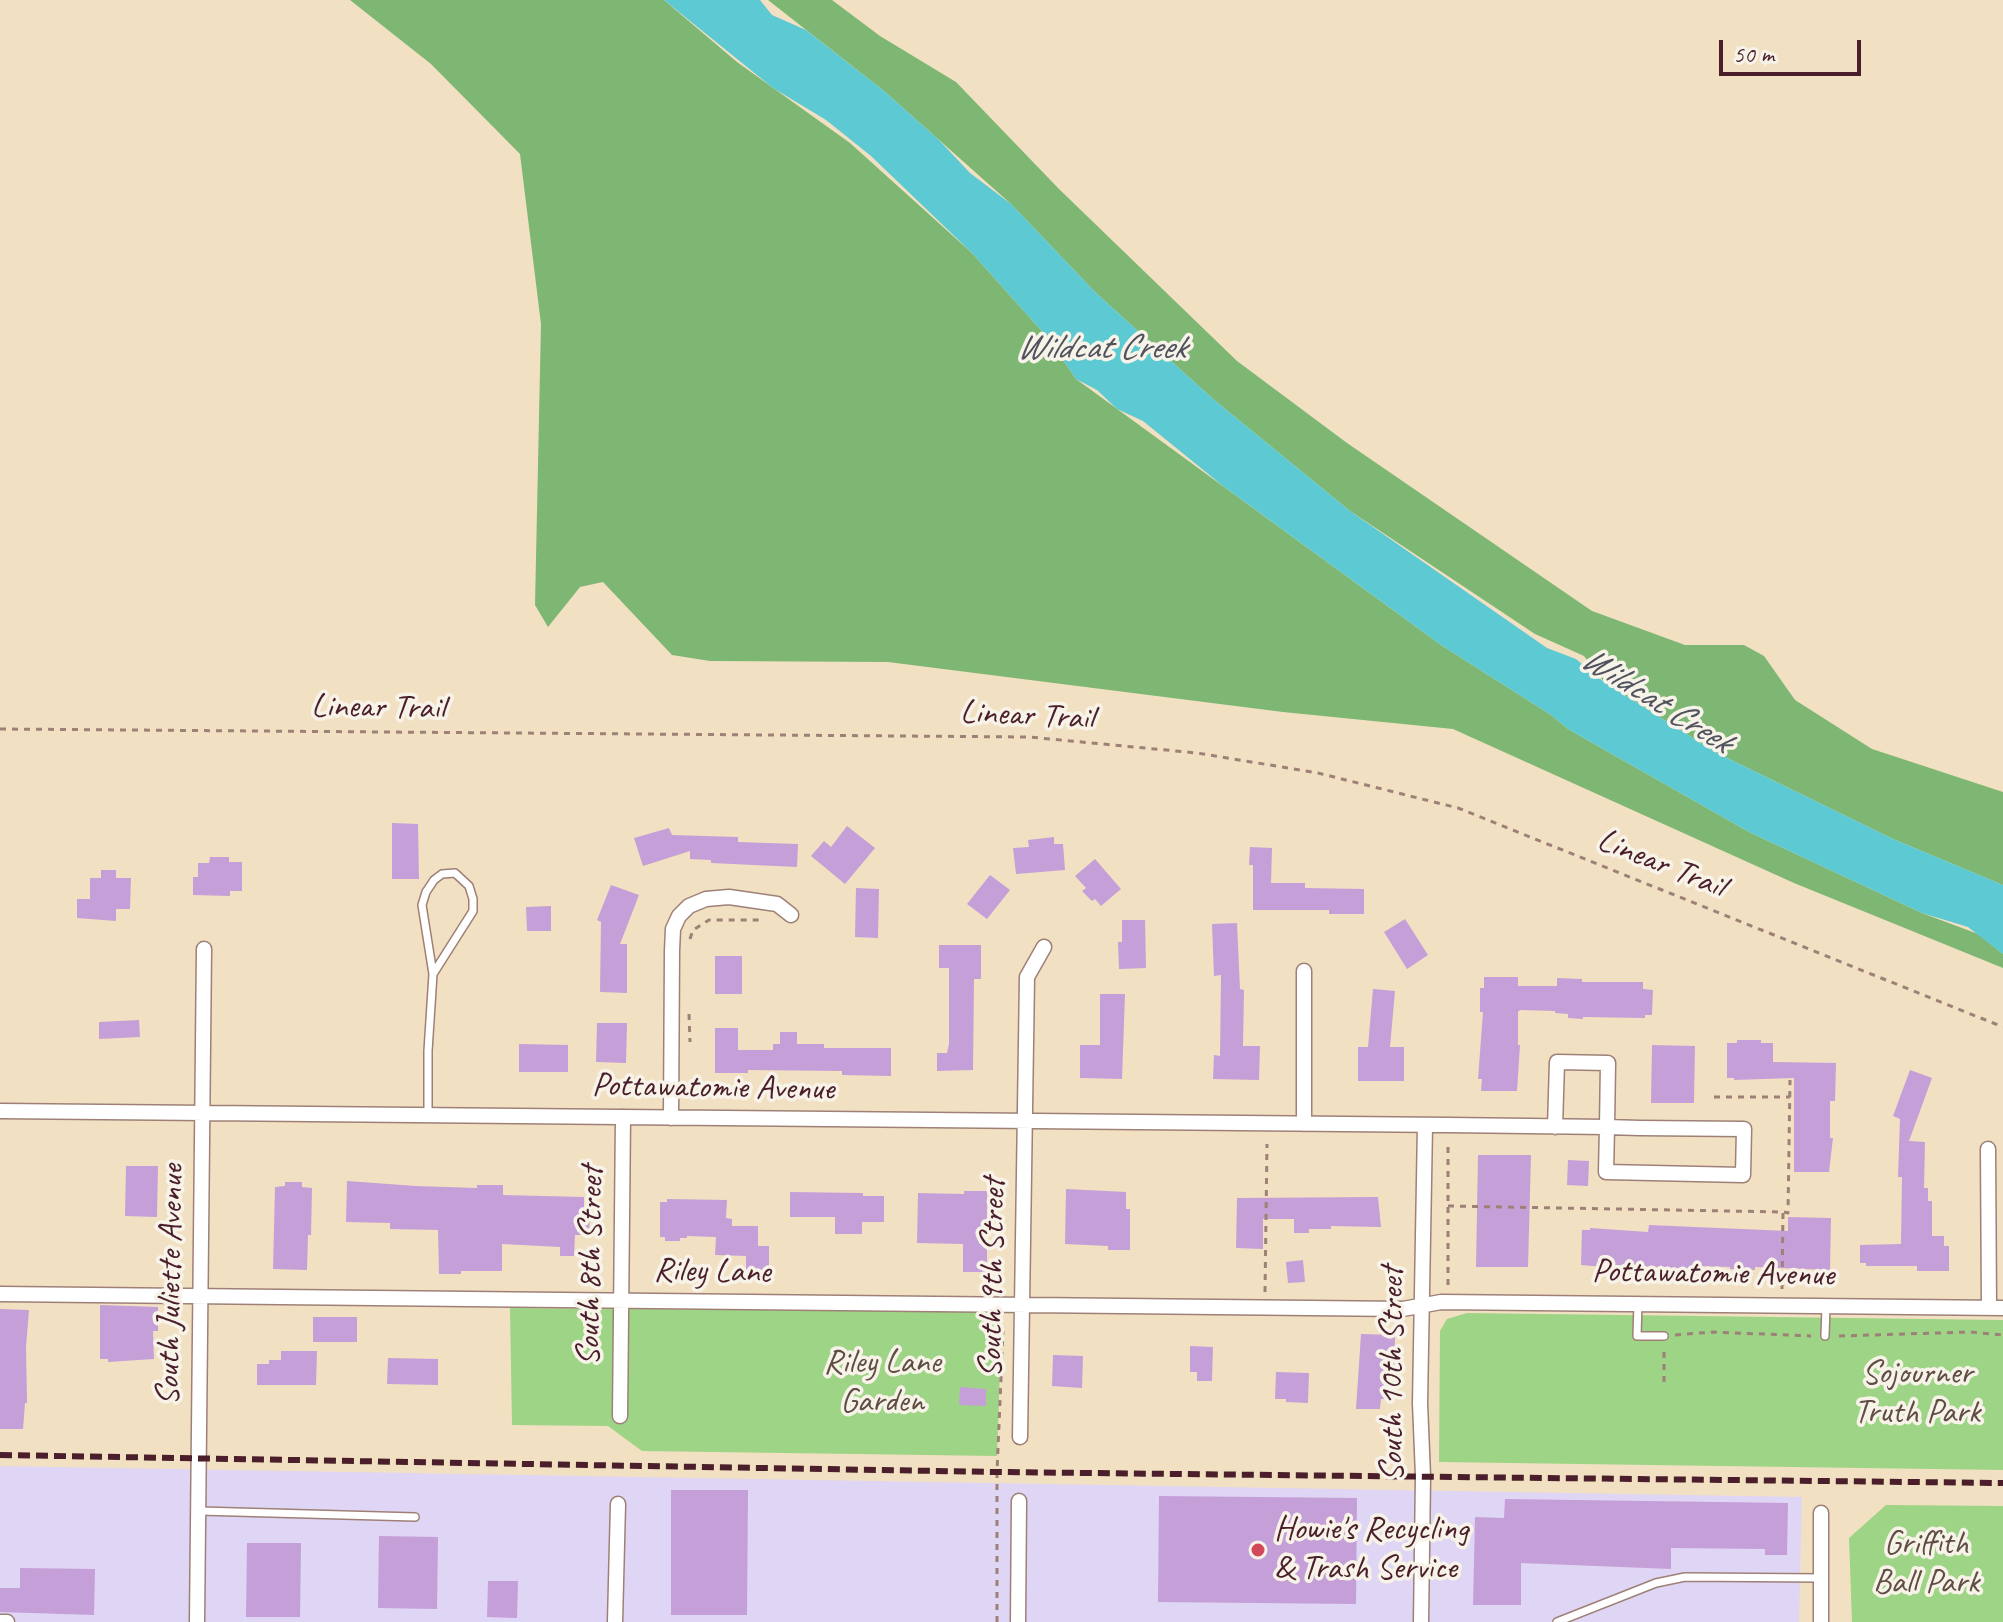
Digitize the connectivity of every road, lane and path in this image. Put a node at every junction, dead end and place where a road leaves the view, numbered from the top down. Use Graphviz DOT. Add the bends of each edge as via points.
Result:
graph roads {
  1 [pos="0,729"];
  2 [pos="791,915"];
  3 [pos="690,941"];
  4 [pos="1044,947"];
  5 [pos="204,949"];
  6 [pos="1304,971"];
  7 [pos="433,974"];
  8 [pos="687,1009"];
  9 [pos="2003,1027"];
  10 [pos="690,1044"];
  11 [pos="1790,1080"];
  12 [pos="1714,1097"];
  13 [pos="1790,1097"];
  14 [pos="0,1111"];
  15 [pos="203,1113"];
  16 [pos="428,1115"];
  17 [pos="623,1117"];
  18 [pos="671,1118"];
  19 [pos="1026,1121"];
  20 [pos="1304,1124"];
  21 [pos="1425,1125"];
  22 [pos="1448,1125"];
  23 [pos="1555,1127"];
  24 [pos="1607,1127"];
  25 [pos="1267,1144"];
  26 [pos="1988,1149"];
  27 [pos="1448,1206"];
  28 [pos="1783,1212"];
  29 [pos="0,1294"];
  30 [pos="1782,1295"];
  31 [pos="200,1296"];
  32 [pos="621,1302"];
  33 [pos="1448,1302"];
  34 [pos="1638,1303"];
  35 [pos="1423,1305"];
  36 [pos="1004,1306"];
  37 [pos="1022,1306"];
  38 [pos="1826,1306"];
  39 [pos="1264,1308"];
  40 [pos="1996,1308"];
  41 [pos="1664,1336"];
  42 [pos="1825,1336"];
  43 [pos="620,1416"];
  44 [pos="1020,1437"];
  45 [pos="1019,1501"];
  46 [pos="618,1504"];
  47 [pos="200,1511"];
  48 [pos="1821,1513"];
  49 [pos="415,1517"];
  50 [pos="1821,1578"];
  51 [pos="0,1622"];
  52 [pos="7,1622"];
  53 [pos="197,1622"];
  54 [pos="615,1622"];
  55 [pos="997,1622"];
  56 [pos="1018,1622"];
  57 [pos="1421,1622"];
  58 [pos="1557,1622"];
  59 [pos="1821,1622"];
  1 -- 9 [label="path, Linear Trail" via="1013,736 1197,753 1318,773 1458,808"];
  2 -- 3 [label="path" via="709,920 693,930"];
  2 -- 18 [label="street" via="777,904 729,897 706,899 679,916 672,951"];
  4 -- 19 [label="street, South 9th Street" via="1027,977"];
  5 -- 15 [label="street, South Juliette Avenue"];
  6 -- 20 [label="street"];
  7 -- 7 [label="lane" via="422,905 434,880 455,873 469,886 473,911"];
  7 -- 16 [label="lane"];
  8 -- 10 [label="path"];
  11 -- 13 [label="path"];
  12 -- 13 [label="path"];
  13 -- 28 [label="path" via="1788,1213"];
  14 -- 15 [label="street, Pottawatomie Avenue"];
  15 -- 16 [label="street, Pottawatomie Avenue"];
  15 -- 31 [label="street, South Juliette Avenue"];
  16 -- 17 [label="street, Pottawatomie Avenue"];
  17 -- 18 [label="street, Pottawatomie Avenue"];
  17 -- 32 [label="street, South 8th Street"];
  18 -- 19 [label="street, Pottawatomie Avenue"];
  19 -- 20 [label="street, Pottawatomie Avenue"];
  19 -- 37 [label="street, South 9th Street"];
  20 -- 21 [label="street, Pottawatomie Avenue"];
  21 -- 22 [label="street, Pottawatomie Avenue"];
  21 -- 35 [label="street, South 10th Street"];
  22 -- 23 [label="street, Pottawatomie Avenue"];
  22 -- 27 [label="path"];
  23 -- 24 [label="street, Pottawatomie Avenue"];
  23 -- 24 [label="street" via="1557,1062 1608,1063"];
  24 -- 24 [label="street" via="1744,1129 1743,1175 1606,1172"];
  25 -- 39 [label="path"];
  26 -- 40 [label="street"];
  27 -- 28 [label="path"];
  27 -- 33 [label="path"];
  28 -- 30 [label="path"];
  29 -- 31 [label="street, Riley Lane"];
  31 -- 32 [label="street, Riley Lane"];
  31 -- 47 [label="street, South Juliette Avenue"];
  32 -- 36 [label="street, Riley Lane"];
  32 -- 43 [label="street, South 8th Street"];
  33 -- 34 [label="street, Pottawatomie Avenue"];
  33 -- 35 [label="street, Pottawatomie Avenue"];
  34 -- 38 [label="street, Pottawatomie Avenue"];
  34 -- 41 [label="lane" via="1637,1336"];
  35 -- 39 [label="street, Riley Lane"];
  35 -- 57 [label="street, South 10th Street"];
  36 -- 37 [label="street, Riley Lane"];
  36 -- 55 [label="path"];
  37 -- 39 [label="street, Riley Lane"];
  37 -- 44 [label="street, South 9th Street"];
  38 -- 40 [label="street, Pottawatomie Avenue"];
  38 -- 42 [label="lane"];
  45 -- 56 [label="street"];
  46 -- 54 [label="street"];
  47 -- 49 [label="lane"];
  47 -- 53 [label="street, South Juliette Avenue"];
  48 -- 50 [label="street"];
  50 -- 58 [label="lane" via="1685,1577"];
  50 -- 59 [label="street"];
  51 -- 52 [label="street"];
}
